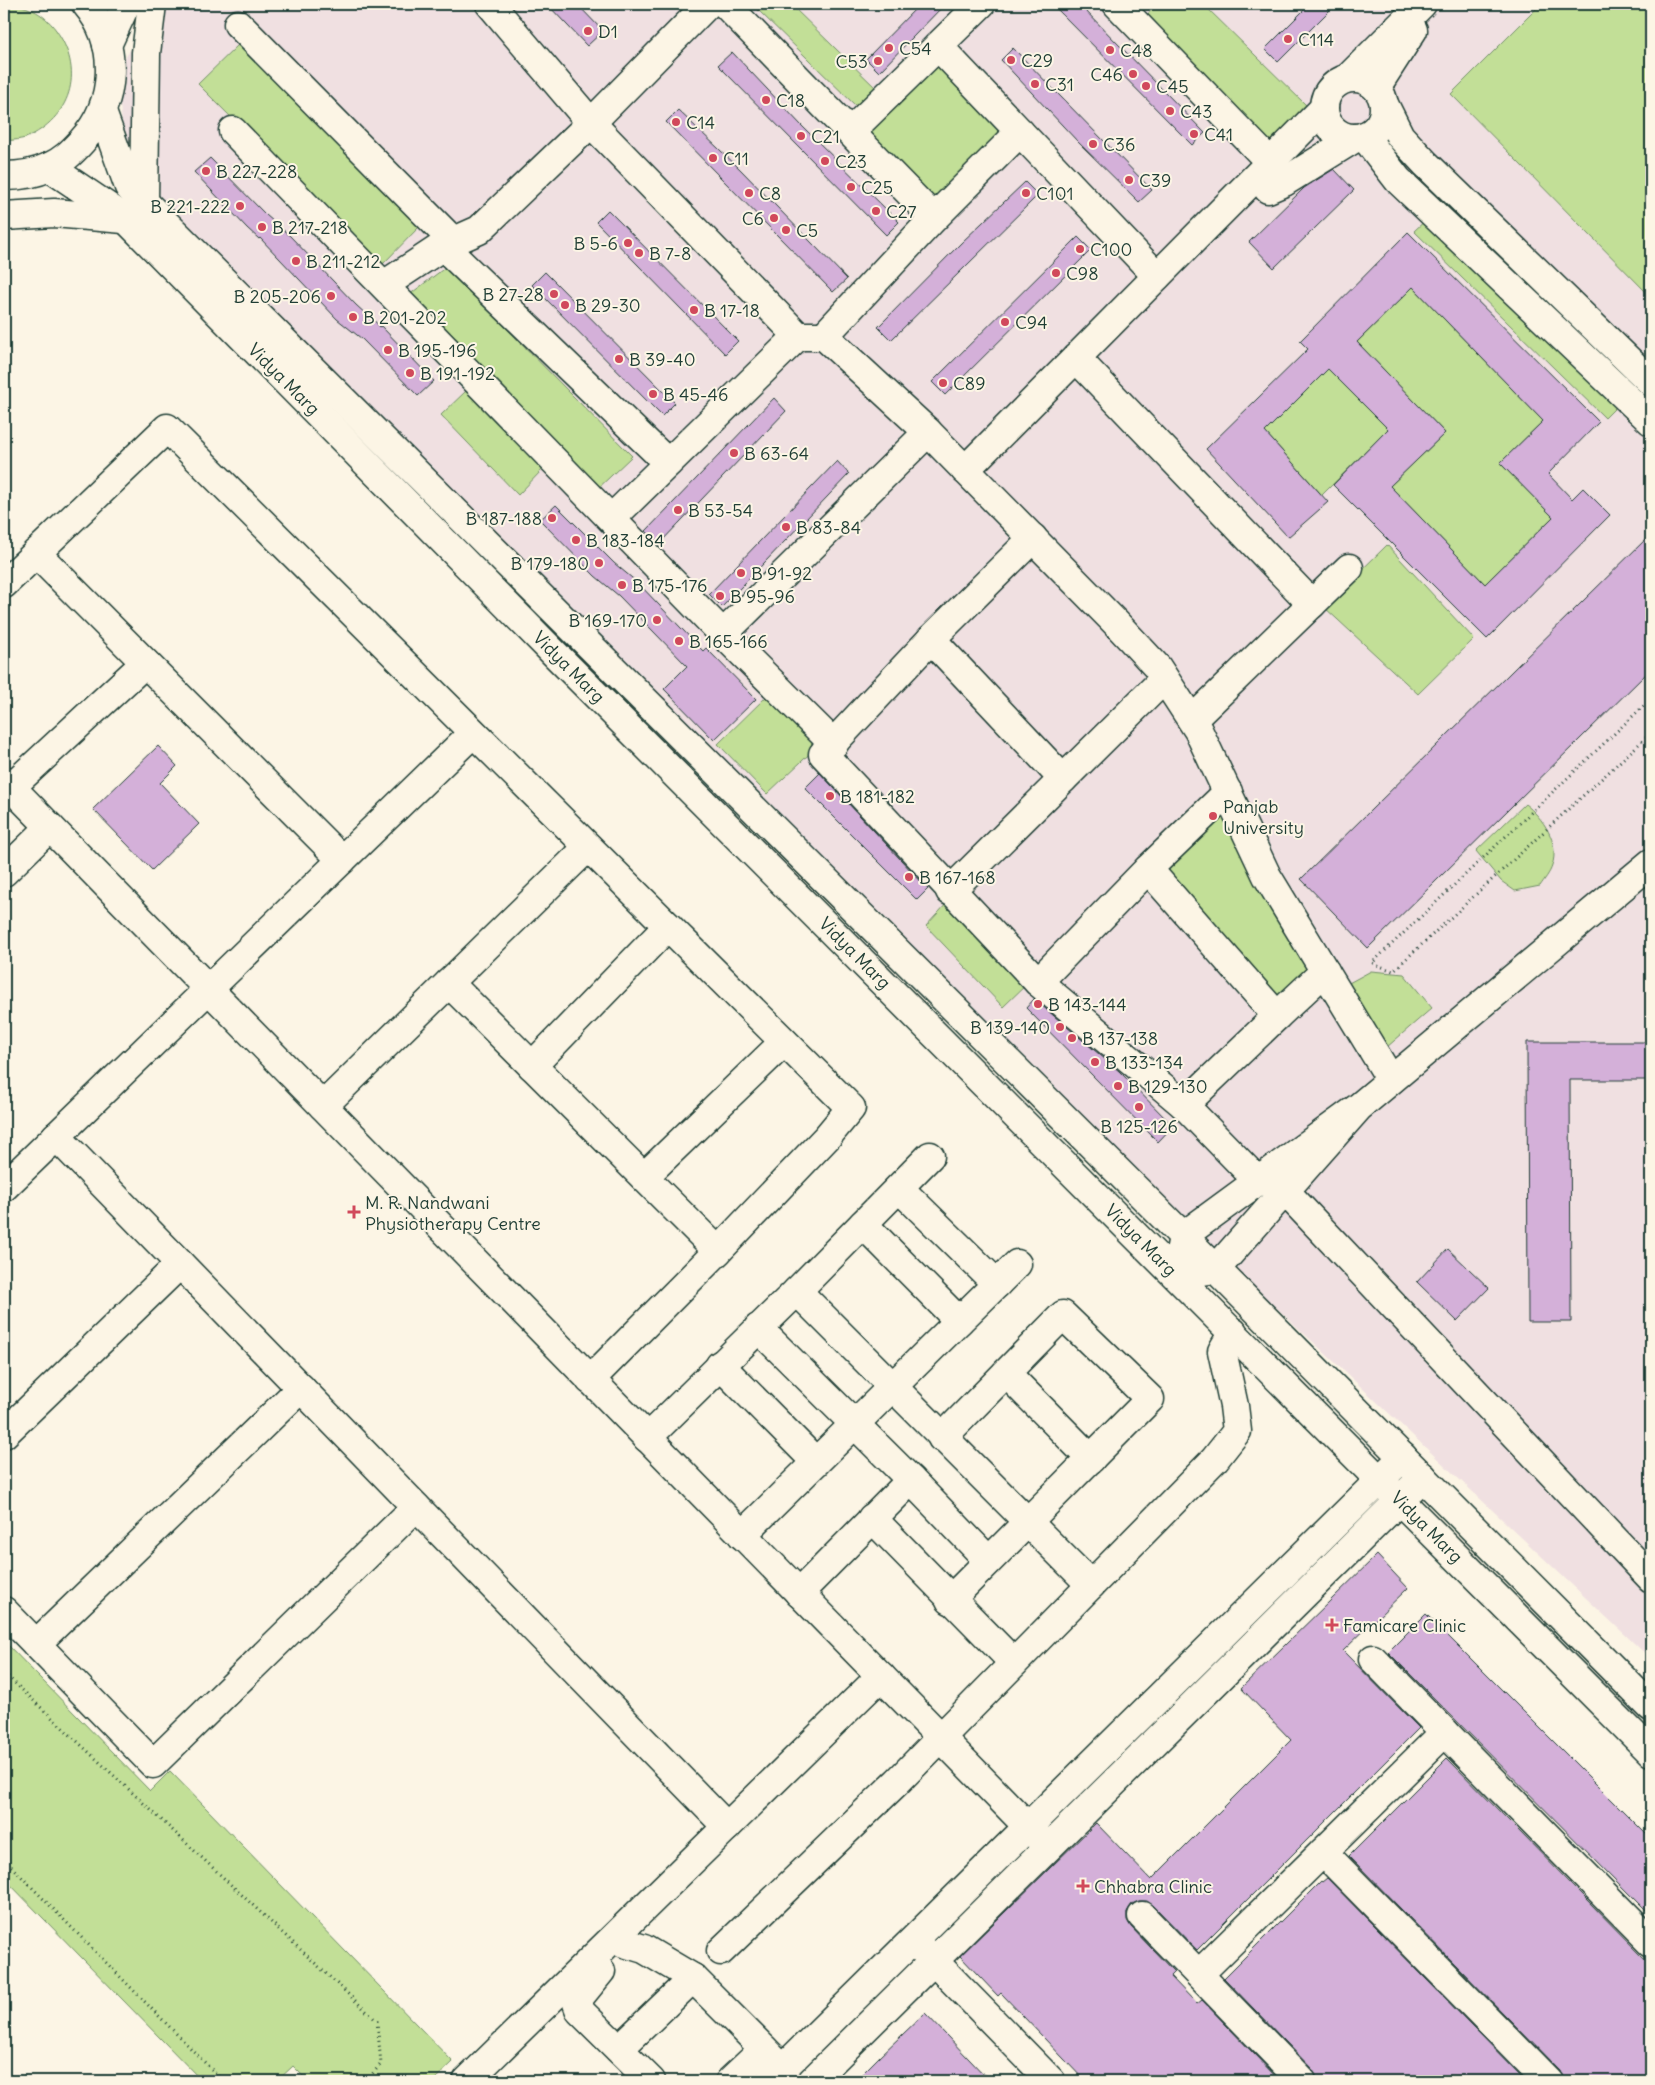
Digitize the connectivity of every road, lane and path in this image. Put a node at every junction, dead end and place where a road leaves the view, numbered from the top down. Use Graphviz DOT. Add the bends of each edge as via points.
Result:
graph roads {
  1 [pos="86,4"];
  2 [pos="126,4"];
  3 [pos="152,4"];
  4 [pos="490,4"];
  5 [pos="708,4"];
  6 [pos="724,4"];
  7 [pos="981,4"];
  8 [pos="1422,4"];
  9 [pos="1430,4"];
  10 [pos="1131,8"];
  11 [pos="238,24"];
  12 [pos="107,45"];
  13 [pos="938,46"];
  14 [pos="1350,76"];
  15 [pos="1381,96"];
  16 [pos="1324,108"];
  17 [pos="102,112"];
  18 [pos="591,123"];
  19 [pos="233,132"];
  20 [pos="850,132"];
  21 [pos="1020,132"];
  22 [pos="1360,137"];
  23 [pos="49,167"];
  24 [pos="1277,173"];
  25 [pos="4,176"];
  26 [pos="135,210"];
  27 [pos="4,216"];
  28 [pos="934,218"];
  29 [pos="448,244"];
  30 [pos="1157,276"];
  31 [pos="384,285"];
  32 [pos="810,336"];
  33 [pos="1076,358"];
  34 [pos="1651,382"];
  35 [pos="1651,421"];
  36 [pos="928,432"];
  37 [pos="668,463"];
  38 [pos="965,470"];
  39 [pos="612,518"];
  40 [pos="1032,538"];
  41 [pos="36,553"];
  42 [pos="1349,568"];
  43 [pos="4,584"];
  44 [pos="1312,604"];
  45 [pos="723,634"];
  46 [pos="931,639"];
  47 [pos="145,663"];
  48 [pos="1164,679"];
  49 [pos="1651,699"];
  50 [pos="1192,720"];
  51 [pos="1651,732"];
  52 [pos="473,733"];
  53 [pos="834,744"];
  54 [pos="1063,779"];
  55 [pos="7,783"];
  56 [pos="1228,792"];
  57 [pos="50,826"];
  58 [pos="588,847"];
  59 [pos="342,860"];
  60 [pos="1651,863"];
  61 [pos="1148,869"];
  62 [pos="4,872"];
  63 [pos="950,891"];
  64 [pos="668,926"];
  65 [pos="1325,970"];
  66 [pos="1038,982"];
  67 [pos="449,983"];
  68 [pos="208,989"];
  69 [pos="1277,1016"];
  70 [pos="784,1042"];
  71 [pos="532,1066"];
  72 [pos="1392,1080"];
  73 [pos="1184,1105"];
  74 [pos="323,1106"];
  75 [pos="1359,1108"];
  76 [pos="56,1136"];
  77 [pos="930,1156"];
  78 [pos="644,1177"];
  79 [pos="1258,1181"];
  80 [pos="4,1187"];
  81 [pos="899,1188"];
  82 [pos="1285,1191"];
  83 [pos="862,1224"];
  84 [pos="1183,1236"];
  85 [pos="718,1251"];
  86 [pos="180,1264"];
  87 [pos="1017,1264"];
  88 [pos="1216,1269"];
  89 [pos="1176,1275"];
  90 [pos="996,1284"];
  91 [pos="797,1291"];
  92 [pos="959,1321"];
  93 [pos="758,1328"];
  94 [pos="1233,1332"];
  95 [pos="720,1365"];
  96 [pos="1006,1373"];
  97 [pos="590,1380"];
  98 [pos="892,1386"];
  99 [pos="301,1388"];
  100 [pos="855,1424"];
  101 [pos="4,1434"];
  102 [pos="647,1438"];
  103 [pos="942,1438"];
  104 [pos="1403,1457"];
  105 [pos="1091,1459"];
  106 [pos="816,1462"];
  107 [pos="1423,1477"];
  108 [pos="911,1480"];
  109 [pos="1380,1480"];
  110 [pos="1400,1500"];
  111 [pos="416,1507"];
  112 [pos="872,1518"];
  113 [pos="1027,1522"];
  114 [pos="742,1535"];
  115 [pos="988,1560"];
  116 [pos="1651,1578"];
  117 [pos="1091,1585"];
  118 [pos="799,1593"];
  119 [pos="950,1600"];
  120 [pos="4,1611"];
  121 [pos="36,1644"];
  122 [pos="1373,1659"];
  123 [pos="1014,1663"];
  124 [pos="4,1673"];
  125 [pos="881,1676"];
  126 [pos="1651,1707"];
  127 [pos="1445,1732"];
  128 [pos="941,1738"];
  129 [pos="1651,1752"];
  130 [pos="1028,1826"];
  131 [pos="727,1827"];
  132 [pos="1048,1847"];
  133 [pos="1323,1852"];
  134 [pos="4,1859"];
  135 [pos="1142,1916"];
  136 [pos="620,1939"];
  137 [pos="913,1940"];
  138 [pos="1651,1942"];
  139 [pos="721,1951"];
  140 [pos="934,1961"];
  141 [pos="1198,1974"];
  142 [pos="693,1978"];
  143 [pos="619,2049"];
  144 [pos="764,2049"];
  145 [pos="776,2075"];
  146 [pos="223,2081"];
  147 [pos="366,2081"];
  148 [pos="467,2081"];
  149 [pos="651,2081"];
  150 [pos="730,2081"];
  151 [pos="812,2081"];
  152 [pos="1051,2081"];
  153 [pos="1302,2081"];
  154 [pos="1548,2081"];
  1 -- 12 [label="street" via="102,29"];
  2 -- 12 [label="street"];
  3 -- 26 [label="street"];
  4 -- 18 [label="street"];
  5 -- 18 [label="street"];
  6 -- 20 [label="street"];
  7 -- 13 [label="street"];
  8 -- 14 [label="street"];
  9 -- 15 [label="street"];
  10 -- 24 [label="street"];
  11 -- 29 [label="street"];
  12 -- 17 [label="street" via="110,84"];
  13 -- 20 [label="street"];
  13 -- 21 [label="street"];
  14 -- 15 [label="street" via="1364,79"];
  14 -- 16 [label="street" via="1332,87"];
  15 -- 22 [label="street" via="1382,119 1376,129"];
  15 -- 34 [label="street" via="1400,136 1426,164"];
  16 -- 22 [label="street" via="1333,130 1343,136"];
  16 -- 24 [label="street"];
  17 -- 23 [label="street" via="94,128 69,155"];
  17 -- 26 [label="street, Vidya Marg"];
  18 -- 29 [label="street" via="479,230"];
  18 -- 32 [label="street"];
  19 -- 31 [label="street"];
  20 -- 28 [label="street"];
  21 -- 28 [label="street"];
  21 -- 30 [label="street"];
  22 -- 24 [label="street"];
  22 -- 35 [label="street" via="1398,180"];
  23 -- 25 [label="street" via="31,174"];
  23 -- 26 [label="street, Vidya Marg"];
  24 -- 30 [label="street" via="1227,206"];
  26 -- 27 [label="street"];
  26 -- 84 [label="street, Vidya Marg"];
  26 -- 89 [label="street, Vidya Marg" via="562,660"];
  28 -- 32 [label="street"];
  29 -- 31 [label="street"];
  29 -- 37 [label="street"];
  30 -- 33 [label="street"];
  31 -- 39 [label="street"];
  32 -- 36 [label="street"];
  32 -- 37 [label="street"];
  33 -- 38 [label="street"];
  33 -- 44 [label="street"];
  36 -- 38 [label="street"];
  36 -- 45 [label="street"];
  37 -- 39 [label="street"];
  38 -- 40 [label="street"];
  39 -- 45 [label="street"];
  40 -- 46 [label="street"];
  40 -- 48 [label="street" via="1115,622"];
  41 -- 43 [label="street"];
  41 -- 47 [label="street"];
  41 -- 52 [label="street" via="167,428"];
  42 -- 44 [label="street"];
  44 -- 50 [label="street"];
  45 -- 53 [label="street"];
  46 -- 53 [label="street"];
  46 -- 54 [label="street"];
  47 -- 55 [label="street"];
  47 -- 59 [label="street"];
  48 -- 50 [label="street"];
  48 -- 54 [label="street"];
  49 -- 51 [label="path" via="1372,963 1393,971"];
  50 -- 56 [label="street"];
  52 -- 58 [label="street"];
  52 -- 59 [label="street"];
  53 -- 63 [label="street" via="824,754"];
  54 -- 63 [label="street"];
  55 -- 57 [label="street"];
  56 -- 61 [label="street"];
  56 -- 65 [label="street" via="1267,876"];
  57 -- 62 [label="street"];
  57 -- 68 [label="street"];
  58 -- 64 [label="street"];
  58 -- 67 [label="street"];
  59 -- 68 [label="street"];
  60 -- 72 [label="street"];
  61 -- 66 [label="street"];
  61 -- 69 [label="street"];
  63 -- 66 [label="street"];
  64 -- 70 [label="street"];
  64 -- 71 [label="street"];
  65 -- 69 [label="street"];
  65 -- 72 [label="street"];
  66 -- 73 [label="street"];
  67 -- 71 [label="street"];
  67 -- 74 [label="street"];
  68 -- 74 [label="street"];
  68 -- 76 [label="street"];
  69 -- 73 [label="street"];
  70 -- 78 [label="street"];
  70 -- 85 [label="street" via="851,1108"];
  71 -- 78 [label="street"];
  72 -- 75 [label="street"];
  73 -- 79 [label="street"];
  74 -- 97 [label="street"];
  75 -- 79 [label="street"];
  75 -- 82 [label="street"];
  76 -- 80 [label="street"];
  76 -- 86 [label="street"];
  77 -- 81 [label="street"];
  78 -- 85 [label="street"];
  79 -- 84 [label="street"];
  81 -- 83 [label="street"];
  81 -- 90 [label="street"];
  82 -- 88 [label="street"];
  82 -- 116 [label="street"];
  83 -- 91 [label="street"];
  83 -- 92 [label="street"];
  84 -- 88 [label="street, Vidya Marg"];
  84 -- 89 [label="street"];
  85 -- 97 [label="street"];
  86 -- 99 [label="street"];
  86 -- 101 [label="street"];
  87 -- 90 [label="street"];
  88 -- 89 [label="street"];
  88 -- 104 [label="street, Vidya Marg"];
  89 -- 94 [label="street, Vidya Marg"];
  90 -- 92 [label="street"];
  91 -- 93 [label="street"];
  91 -- 98 [label="street"];
  92 -- 98 [label="street"];
  93 -- 95 [label="street"];
  93 -- 100 [label="street"];
  94 -- 109 [label="street, Vidya Marg"];
  94 -- 117 [label="street" via="1222,1351 1237,1431 1216,1459"];
  95 -- 102 [label="street"];
  95 -- 106 [label="street"];
  96 -- 103 [label="street"];
  96 -- 105 [label="street"];
  96 -- 105 [label="street" via="1064,1315 1150,1399"];
  97 -- 102 [label="street"];
  98 -- 100 [label="street"];
  98 -- 103 [label="street"];
  99 -- 111 [label="street"];
  99 -- 121 [label="street"];
  100 -- 106 [label="street"];
  100 -- 108 [label="street"];
  102 -- 114 [label="street"];
  103 -- 113 [label="street"];
  104 -- 107 [label="street, Vidya Marg"];
  104 -- 109 [label="street"];
  105 -- 113 [label="street"];
  106 -- 114 [label="street"];
  107 -- 110 [label="street"];
  107 -- 126 [label="street, Vidya Marg"];
  108 -- 112 [label="street"];
  108 -- 115 [label="street"];
  109 -- 110 [label="street, Vidya Marg"];
  109 -- 130 [label="street"];
  110 -- 129 [label="street, Vidya Marg"];
  110 -- 132 [label="street"];
  111 -- 121 [label="street" via="153,1764"];
  111 -- 131 [label="street"];
  112 -- 118 [label="street"];
  112 -- 119 [label="street"];
  113 -- 115 [label="street"];
  113 -- 117 [label="street"];
  114 -- 118 [label="street"];
  115 -- 119 [label="street"];
  117 -- 123 [label="street"];
  118 -- 125 [label="street"];
  119 -- 123 [label="street"];
  120 -- 121 [label="street"];
  122 -- 127 [label="street"];
  123 -- 128 [label="street"];
  124 -- 147 [label="path" via="377,2020 381,2064"];
  125 -- 128 [label="street"];
  125 -- 131 [label="street"];
  127 -- 133 [label="street"];
  127 -- 138 [label="street"];
  128 -- 130 [label="street"];
  128 -- 139 [label="street"];
  130 -- 132 [label="street"];
  130 -- 137 [label="street"];
  131 -- 136 [label="street"];
  132 -- 140 [label="street"];
  133 -- 141 [label="street"];
  133 -- 154 [label="street"];
  134 -- 146 [label="path"];
  135 -- 141 [label="street"];
  136 -- 142 [label="street"];
  136 -- 143 [label="street" via="578,2003 580,2011"];
  136 -- 148 [label="street"];
  137 -- 140 [label="street"];
  137 -- 145 [label="street"];
  140 -- 151 [label="street"];
  140 -- 152 [label="street"];
  141 -- 153 [label="street"];
  142 -- 143 [label="street"];
  142 -- 144 [label="street"];
  143 -- 149 [label="street"];
  144 -- 145 [label="street"];
  144 -- 150 [label="street"];
}
